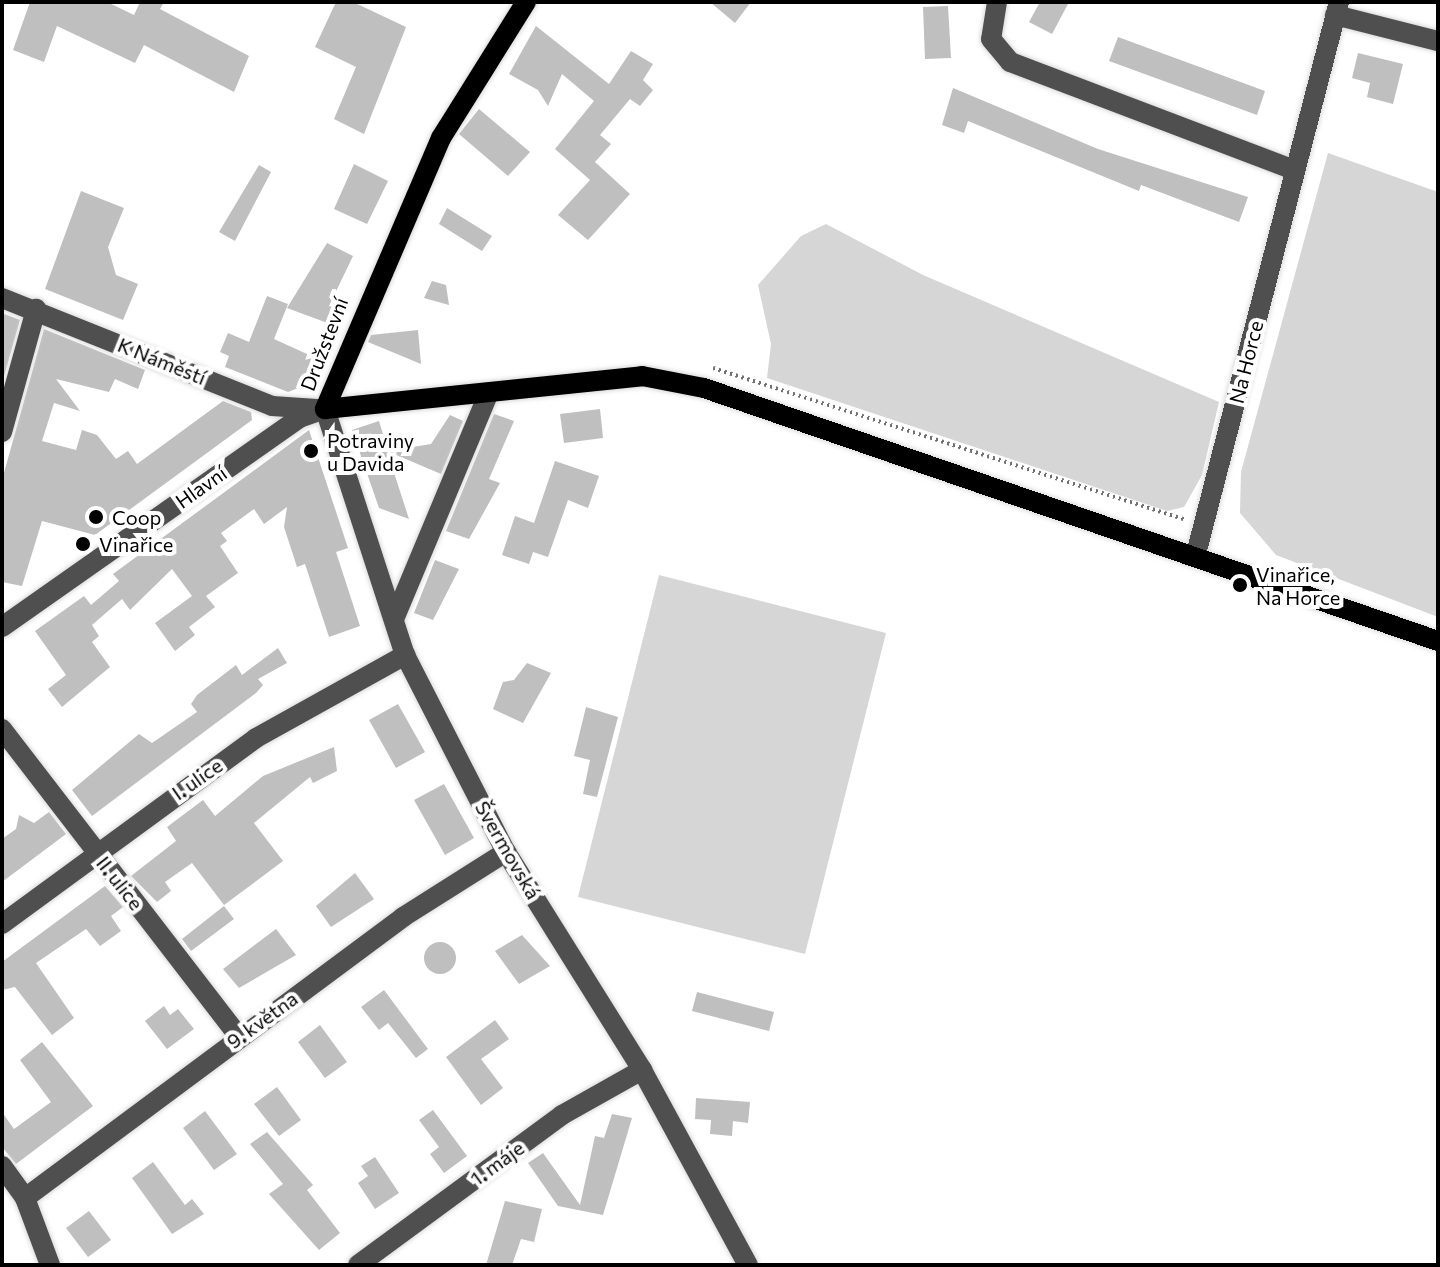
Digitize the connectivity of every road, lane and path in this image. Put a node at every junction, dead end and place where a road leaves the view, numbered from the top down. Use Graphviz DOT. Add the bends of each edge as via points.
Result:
graph roads {
  1 [pos="526,2"];
  2 [pos="997,2"];
  3 [pos="1337,8"];
  4 [pos="1438,41"];
  5 [pos="1295,170"];
  6 [pos="2,298"];
  7 [pos="36,309"];
  8 [pos="704,388"];
  9 [pos="487,397"];
  10 [pos="325,409"];
  11 [pos="2,432"];
  12 [pos="1206,526"];
  13 [pos="1196,554"];
  14 [pos="395,617"];
  15 [pos="2,627"];
  16 [pos="1438,641"];
  17 [pos="405,655"];
  18 [pos="2,729"];
  19 [pos="95,850"];
  20 [pos="506,852"];
  21 [pos="2,924"];
  22 [pos="238,1036"];
  23 [pos="642,1070"];
  24 [pos="2,1166"];
  25 [pos="25,1198"];
  26 [pos="50,1265"];
  27 [pos="358,1265"];
  28 [pos="748,1265"];
  1 -- 10 [label="main road, Družstevní" via="441,138"];
  2 -- 5 [label="street" via="991,39 1010,62"];
  3 -- 4 [label="street"];
  3 -- 5 [label="street, Na Horce"];
  5 -- 12 [label="street, Na Horce"];
  6 -- 7 [label="street, K Náměstí"];
  7 -- 10 [label="street, K Náměstí" via="272,406"];
  7 -- 11 [label="street"];
  8 -- 9 [label="main road, Družstevní" via="642,376"];
  8 -- 12 [label="path" via="709,367 723,368"];
  8 -- 13 [label="main road, Družstevní"];
  9 -- 10 [label="main road, Družstevní"];
  9 -- 14 [label="street"];
  10 -- 14 [label="street, Švermovská"];
  10 -- 15 [label="street, Hlavní" via="299,418"];
  12 -- 13 [label="street, Na Horce"];
  13 -- 16 [label="main road, Družstevní"];
  14 -- 17 [label="street, Švermovská"];
  17 -- 19 [label="street, I. ulice" via="256,738"];
  17 -- 20 [label="street, Švermovská"];
  18 -- 19 [label="street, II. ulice"];
  19 -- 21 [label="street, I. ulice"];
  19 -- 22 [label="street, II. ulice"];
  20 -- 22 [label="street, 9. května"];
  20 -- 23 [label="street, Švermovská"];
  22 -- 25 [label="street, 9. května"];
  23 -- 27 [label="street, 1. máje" via="562,1115"];
  23 -- 28 [label="street, Švermovská"];
  24 -- 25 [label="street"];
  25 -- 26 [label="street"];
}
